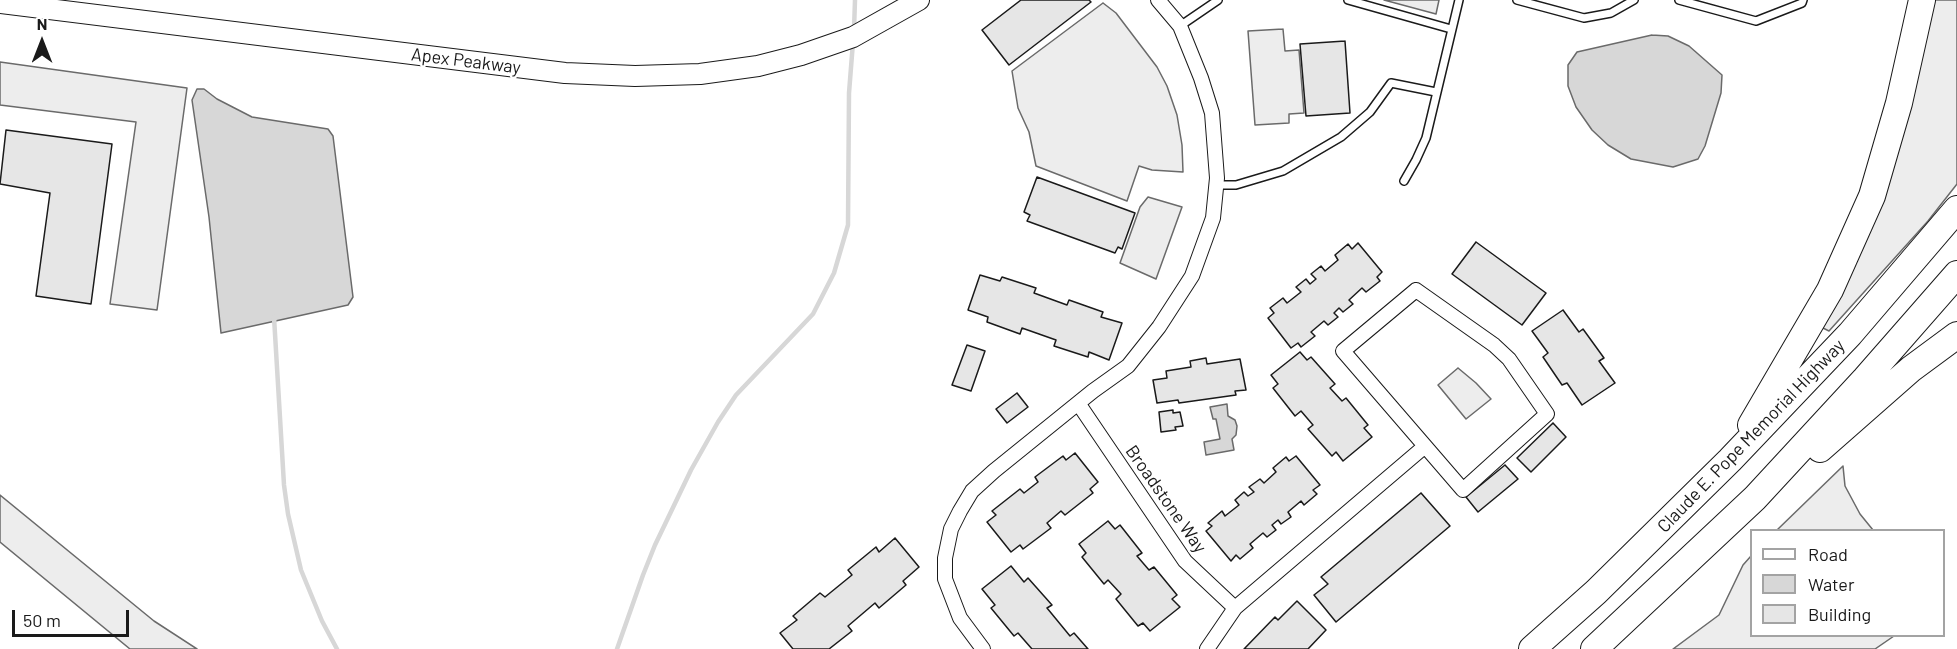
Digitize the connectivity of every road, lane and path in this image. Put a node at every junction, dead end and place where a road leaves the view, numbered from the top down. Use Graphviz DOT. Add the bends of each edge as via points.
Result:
graph roads {
  1 [pos="919,0"];
  2 [pos="1158,0"];
  3 [pos="1218,0"];
  4 [pos="1348,0"];
  5 [pos="1459,0"];
  6 [pos="1517,0"];
  7 [pos="1634,0"];
  8 [pos="1679,0"];
  9 [pos="1803,0"];
  10 [pos="1922,0"];
  11 [pos="0,3"];
  12 [pos="55,5"];
  13 [pos="1180,26"];
  14 [pos="1451,29"];
  15 [pos="1436,92"];
  16 [pos="1404,181"];
  17 [pos="1217,184"];
  18 [pos="1957,209"];
  19 [pos="1957,274"];
  20 [pos="1957,335"];
  21 [pos="1078,403"];
  22 [pos="1424,447"];
  23 [pos="1731,460"];
  24 [pos="1755,498"];
  25 [pos="1234,608"];
  26 [pos="983,649"];
  27 [pos="1207,649"];
  28 [pos="1532,649"];
  29 [pos="1594,649"];
  1 -- 12 [label="main road, Apex Peakway" via="853,37 801,55 711,72 635,76 566,73"];
  2 -- 13 [label="street"];
  3 -- 13 [label="lane"];
  4 -- 14 [label="lane"];
  5 -- 14 [label="lane"];
  6 -- 7 [label="lane" via="1584,18 1611,13"];
  8 -- 9 [label="lane" via="1756,21"];
  10 -- 23 [label="highway" via="1899,103 1872,196 1830,290"];
  11 -- 12 [label="main road, Apex Peakway"];
  13 -- 17 [label="street" via="1212,113"];
  14 -- 15 [label="lane"];
  15 -- 16 [label="lane" via="1426,138"];
  15 -- 17 [label="lane" via="1391,83 1370,112 1341,136 1283,171 1236,185"];
  17 -- 21 [label="street" via="1213,218 1192,276 1128,366"];
  18 -- 23 [label="highway, Claude E. Pope Memorial Highway" via="1850,334"];
  19 -- 24 [label="highway"];
  20 -- 24 [label="highway" via="1800,466"];
  21 -- 25 [label="street, Broadstone Way" via="1185,561"];
  21 -- 26 [label="street" via="972,491 951,529 945,579 960,618"];
  22 -- 22 [label="street" via="1343,351 1416,290 1509,359 1547,414 1463,490"];
  22 -- 25 [label="street"];
  23 -- 28 [label="highway, Claude E. Pope Memorial Highway"];
  24 -- 29 [label="highway"];
  25 -- 27 [label="street"];
}
